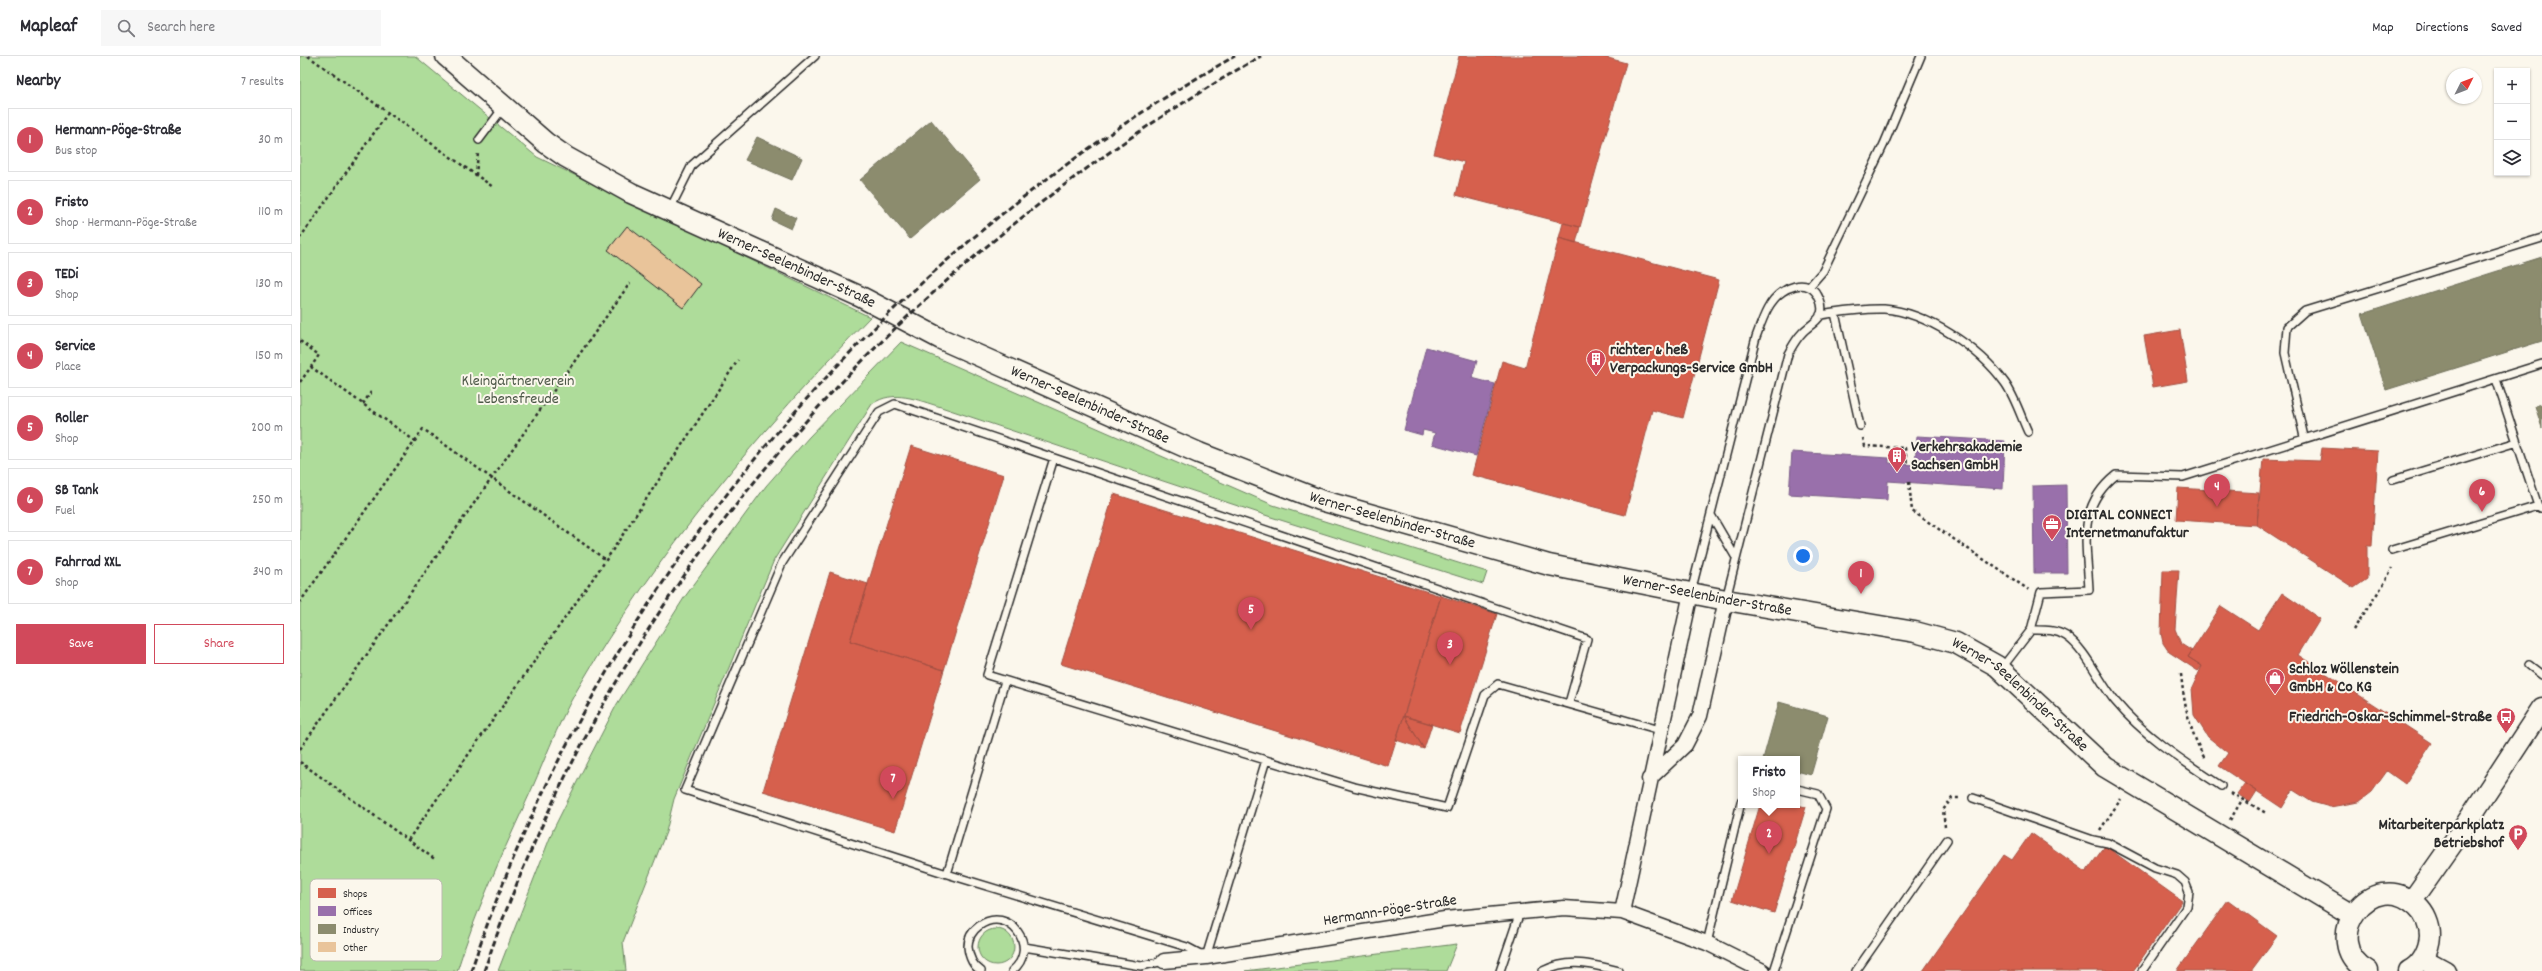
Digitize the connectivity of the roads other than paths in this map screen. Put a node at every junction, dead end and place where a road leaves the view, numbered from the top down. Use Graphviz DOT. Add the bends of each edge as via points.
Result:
graph roads {
  1 [pos="446,56"];
  2 [pos="815,56"];
  3 [pos="1921,56"];
  4 [pos="504,106"];
  5 [pos="479,140"];
  6 [pos="669,211"];
  7 [pos="2542,238"];
  8 [pos="1808,287"];
  9 [pos="1835,313"];
  10 [pos="1820,315"];
  11 [pos="2542,364"];
  12 [pos="2496,379"];
  13 [pos="1860,426"];
  14 [pos="2028,432"];
  15 [pos="2304,437"];
  16 [pos="2517,442"];
  17 [pos="1054,458"];
  18 [pos="2393,480"];
  19 [pos="2540,507"];
  20 [pos="1711,515"];
  21 [pos="2392,550"];
  22 [pos="1735,556"];
  23 [pos="1691,593"];
  24 [pos="1726,600"];
  25 [pos="2031,630"];
  26 [pos="2529,665"];
  27 [pos="2001,669"];
  28 [pos="2542,675"];
  29 [pos="1006,681"];
  30 [pos="1569,703"];
  31 [pos="2542,708"];
  32 [pos="1660,730"];
  33 [pos="1266,760"];
  34 [pos="1649,779"];
  35 [pos="2222,786"];
  36 [pos="1800,790"];
  37 [pos="1973,798"];
  38 [pos="1740,808"];
  39 [pos="1947,840"];
  40 [pos="946,874"];
  41 [pos="2412,901"];
  42 [pos="1520,912"];
  43 [pos="1622,912"];
  44 [pos="2352,915"];
  45 [pos="1707,943"];
  46 [pos="1024,948"];
  47 [pos="1206,958"];
  48 [pos="1164,961"];
  49 [pos="2416,965"];
  50 [pos="981,971"];
  51 [pos="1012,971"];
  52 [pos="1500,971"];
  53 [pos="1543,971"];
  54 [pos="1619,971"];
  55 [pos="1763,971"];
  56 [pos="1774,971"];
  57 [pos="1856,971"];
  58 [pos="2142,971"];
  59 [pos="2368,971"];
  60 [pos="2445,971"];
  1 -- 4 [label="main road, Werner-Seelenbinder-Straße"];
  2 -- 6 [label="lane" via="692,165"];
  3 -- 8 [label="lane" via="1884,144 1823,271"];
  4 -- 5 [label="lane"];
  4 -- 6 [label="main road, Werner-Seelenbinder-Straße" via="546,144 566,157"];
  6 -- 23 [label="main road, Werner-Seelenbinder-Straße" via="854,294 941,338 1199,453 1320,500 1549,565"];
  7 -- 15 [label="lane" via="2305,311 2287,327 2285,353"];
  8 -- 10 [label="lane" via="1818,296"];
  8 -- 20 [label="lane" via="1795,286 1782,292 1772,302 1764,318 1756,337"];
  9 -- 10 [label="lane"];
  9 -- 13 [label="lane"];
  9 -- 14 [label="lane" via="1883,309 1910,313 1952,335 1977,353 2005,383"];
  10 -- 22 [label="lane" via="1802,333 1788,354"];
  11 -- 12 [label="lane"];
  12 -- 15 [label="lane"];
  12 -- 16 [label="lane"];
  15 -- 25 [label="lane" via="2183,477 2116,475 2103,485 2092,502 2086,520 2089,590 2041,592"];
  16 -- 18 [label="lane"];
  16 -- 19 [label="lane"];
  17 -- 29 [label="lane" via="987,675"];
  17 -- 30 [label="lane" via="1587,639"];
  17 -- 40 [label="lane" via="895,404 879,412 782,563 685,790"];
  19 -- 21 [label="lane"];
  20 -- 22 [label="lane"];
  20 -- 23 [label="lane"];
  22 -- 24 [label="lane"];
  23 -- 24 [label="main road, Werner-Seelenbinder-Straße"];
  23 -- 32 [label="street"];
  24 -- 27 [label="main road, Werner-Seelenbinder-Straße" via="1915,632 1956,643"];
  24 -- 34 [label="street" via="1700,716 1685,745"];
  25 -- 27 [label="lane"];
  25 -- 35 [label="lane" via="2052,630 2067,636 2115,701 2139,726 2161,746"];
  26 -- 28 [label="lane"];
  27 -- 44 [label="main road, Werner-Seelenbinder-Straße" via="2105,767"];
  29 -- 33 [label="lane"];
  29 -- 40 [label="lane"];
  30 -- 32 [label="lane"];
  30 -- 33 [label="lane" via="1498,684 1485,695 1447,808 1354,787"];
  31 -- 41 [label="main road"];
  32 -- 34 [label="street"];
  33 -- 47 [label="lane"];
  34 -- 43 [label="street"];
  36 -- 56 [label="lane" via="1818,794 1826,809"];
  37 -- 58 [label="lane" via="2108,843 2155,868 2177,875 2185,882 2189,892 2187,906"];
  38 -- 45 [label="lane"];
  39 -- 57 [label="lane"];
  40 -- 47 [label="lane" via="1187,947"];
  41 -- 44 [label="main road" via="2399,895 2385,894 2372,897 2360,904"];
  41 -- 49 [label="main road" via="2427,921 2430,934 2428,947"];
  42 -- 43 [label="street, Hermann-Pöge-Straße" via="1564,908"];
  42 -- 47 [label="street, Hermann-Pöge-Straße" via="1445,919"];
  42 -- 52 [label="lane"];
  43 -- 45 [label="street, Hermann-Pöge-Straße"];
  44 -- 59 [label="main road" via="2347,929 2347,943 2352,957"];
  45 -- 55 [label="street, Hermann-Pöge-Straße"];
  46 -- 48 [label="lane" via="1141,966"];
  46 -- 50 [label="lane" via="1023,938 1011,924 993,920 984,922 976,928 968,945 972,963"];
  46 -- 51 [label="lane" via="1019,964"];
  47 -- 48 [label="street, Hermann-Pöge-Straße"];
  49 -- 60 [label="main road"];
  53 -- 54 [label="lane" via="1556,964 1579,962"];
}
